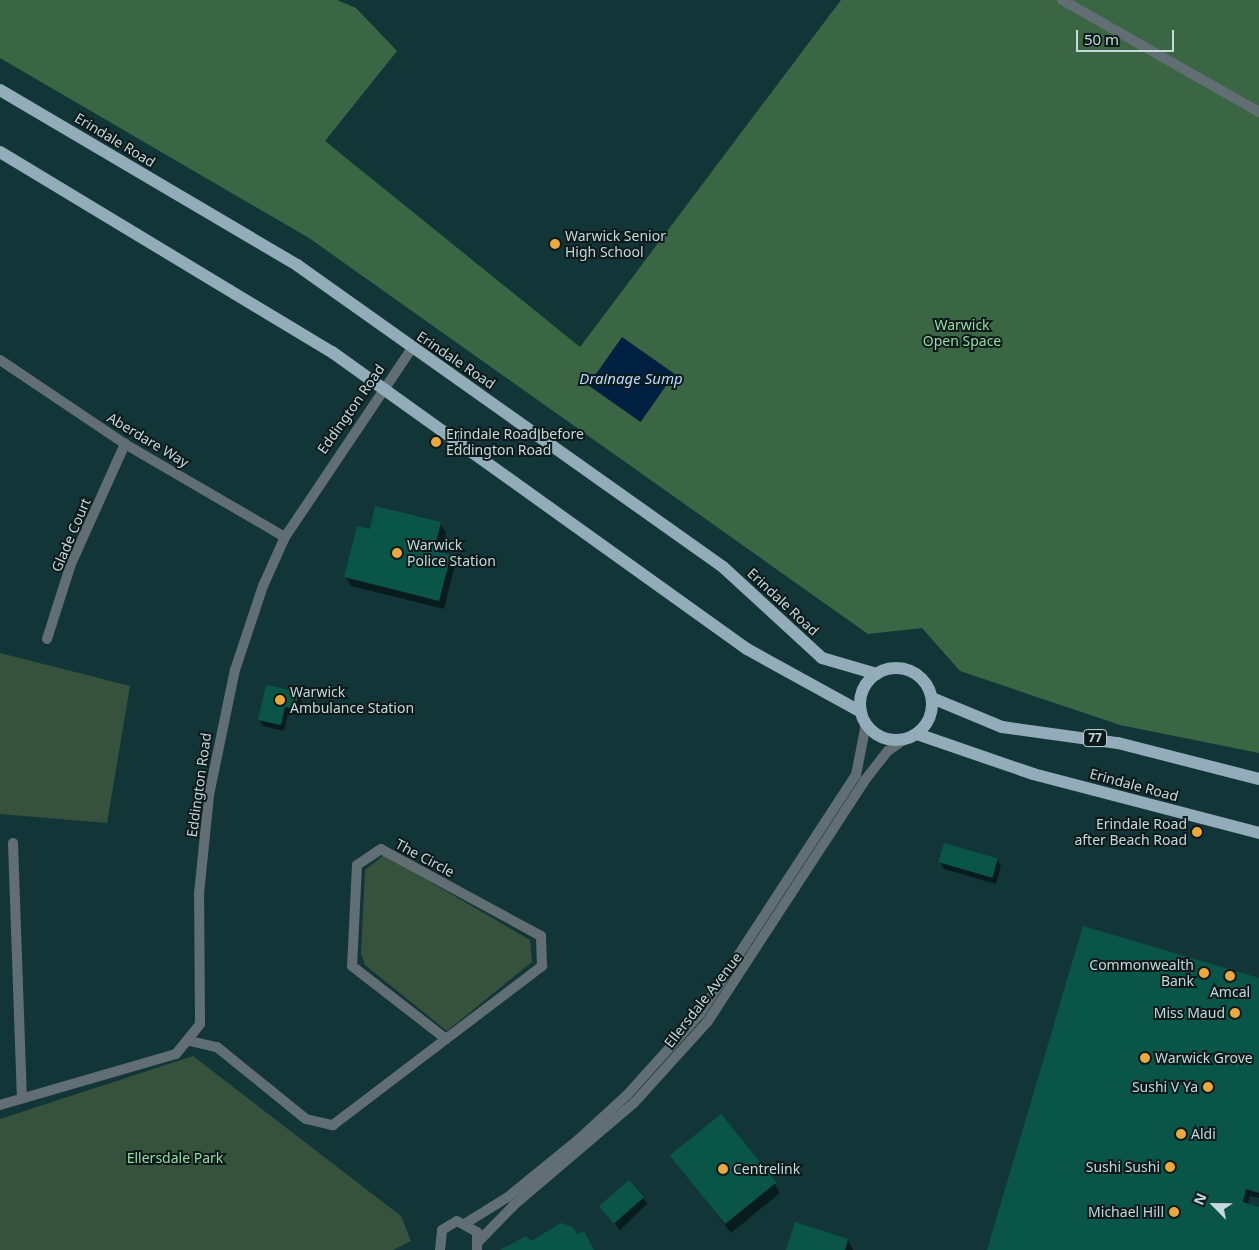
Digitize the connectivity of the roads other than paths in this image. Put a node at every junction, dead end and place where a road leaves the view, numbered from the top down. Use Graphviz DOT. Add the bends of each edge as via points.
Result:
graph roads {
  1 [pos="1062,0"];
  2 [pos="0,90"];
  3 [pos="1259,112"];
  4 [pos="0,152"];
  5 [pos="412,348"];
  6 [pos="0,360"];
  7 [pos="381,389"];
  8 [pos="125,444"];
  9 [pos="285,537"];
  10 [pos="47,639"];
  11 [pos="877,674"];
  12 [pos="932,698"];
  13 [pos="864,718"];
  14 [pos="911,737"];
  15 [pos="1259,779"];
  16 [pos="1259,833"];
  17 [pos="13,843"];
  18 [pos="446,1039"];
  19 [pos="190,1042"];
  20 [pos="22,1098"];
  21 [pos="0,1104"];
  22 [pos="466,1223"];
  23 [pos="438,1238"];
  24 [pos="478,1245"];
  25 [pos="429,1250"];
  26 [pos="440,1250"];
  1 -- 3 [label="street"];
  2 -- 5 [label="main road, Erindale Road" via="297,265"];
  4 -- 7 [label="main road, Erindale Road" via="332,352"];
  5 -- 7 [label="street, Eddington Road"];
  5 -- 11 [label="main road, Erindale Road" via="563,450 723,567 822,658"];
  6 -- 8 [label="street, Aberdare Way"];
  7 -- 9 [label="street, Eddington Road"];
  7 -- 13 [label="main road, Erindale Road" via="768,664"];
  8 -- 9 [label="street, Aberdare Way"];
  8 -- 10 [label="street, Glade Court" via="72,564"];
  9 -- 19 [label="street, Eddington Road" via="263,586 235,670 214,759 199,894 200,1024"];
  11 -- 12 [label="main road, Erindale Road" via="900,669 911,672 928,687"];
  11 -- 13 [label="main road" via="863,691"];
  12 -- 14 [label="main road" via="926,724"];
  12 -- 15 [label="main road, 77" via="1002,727 1118,743"];
  13 -- 14 [label="main road, Erindale Road" via="883,738"];
  13 -- 22 [label="street, Ellersdale Avenue" via="856,775 700,1014 627,1095 578,1140 508,1196"];
  14 -- 16 [label="main road, Erindale Road" via="1033,774"];
  14 -- 24 [label="street, Ellersdale Avenue" via="888,751 865,780 708,1021 634,1103 514,1205"];
  17 -- 20 [label="street"];
  18 -- 18 [label="street, The Circle" via="542,966 541,936 381,849 357,865 352,966"];
  18 -- 19 [label="street, The Circle" via="333,1125 306,1119 217,1046"];
  19 -- 20 [label="street" via="176,1054"];
  20 -- 21 [label="street"];
  22 -- 23 [label="street, Ellersdale Avenue" via="449,1224"];
  22 -- 24 [label="street, Ellersdale Avenue"];
  23 -- 25 [label="street, Ellersdale Avenue"];
  23 -- 26 [label="street"];
}
